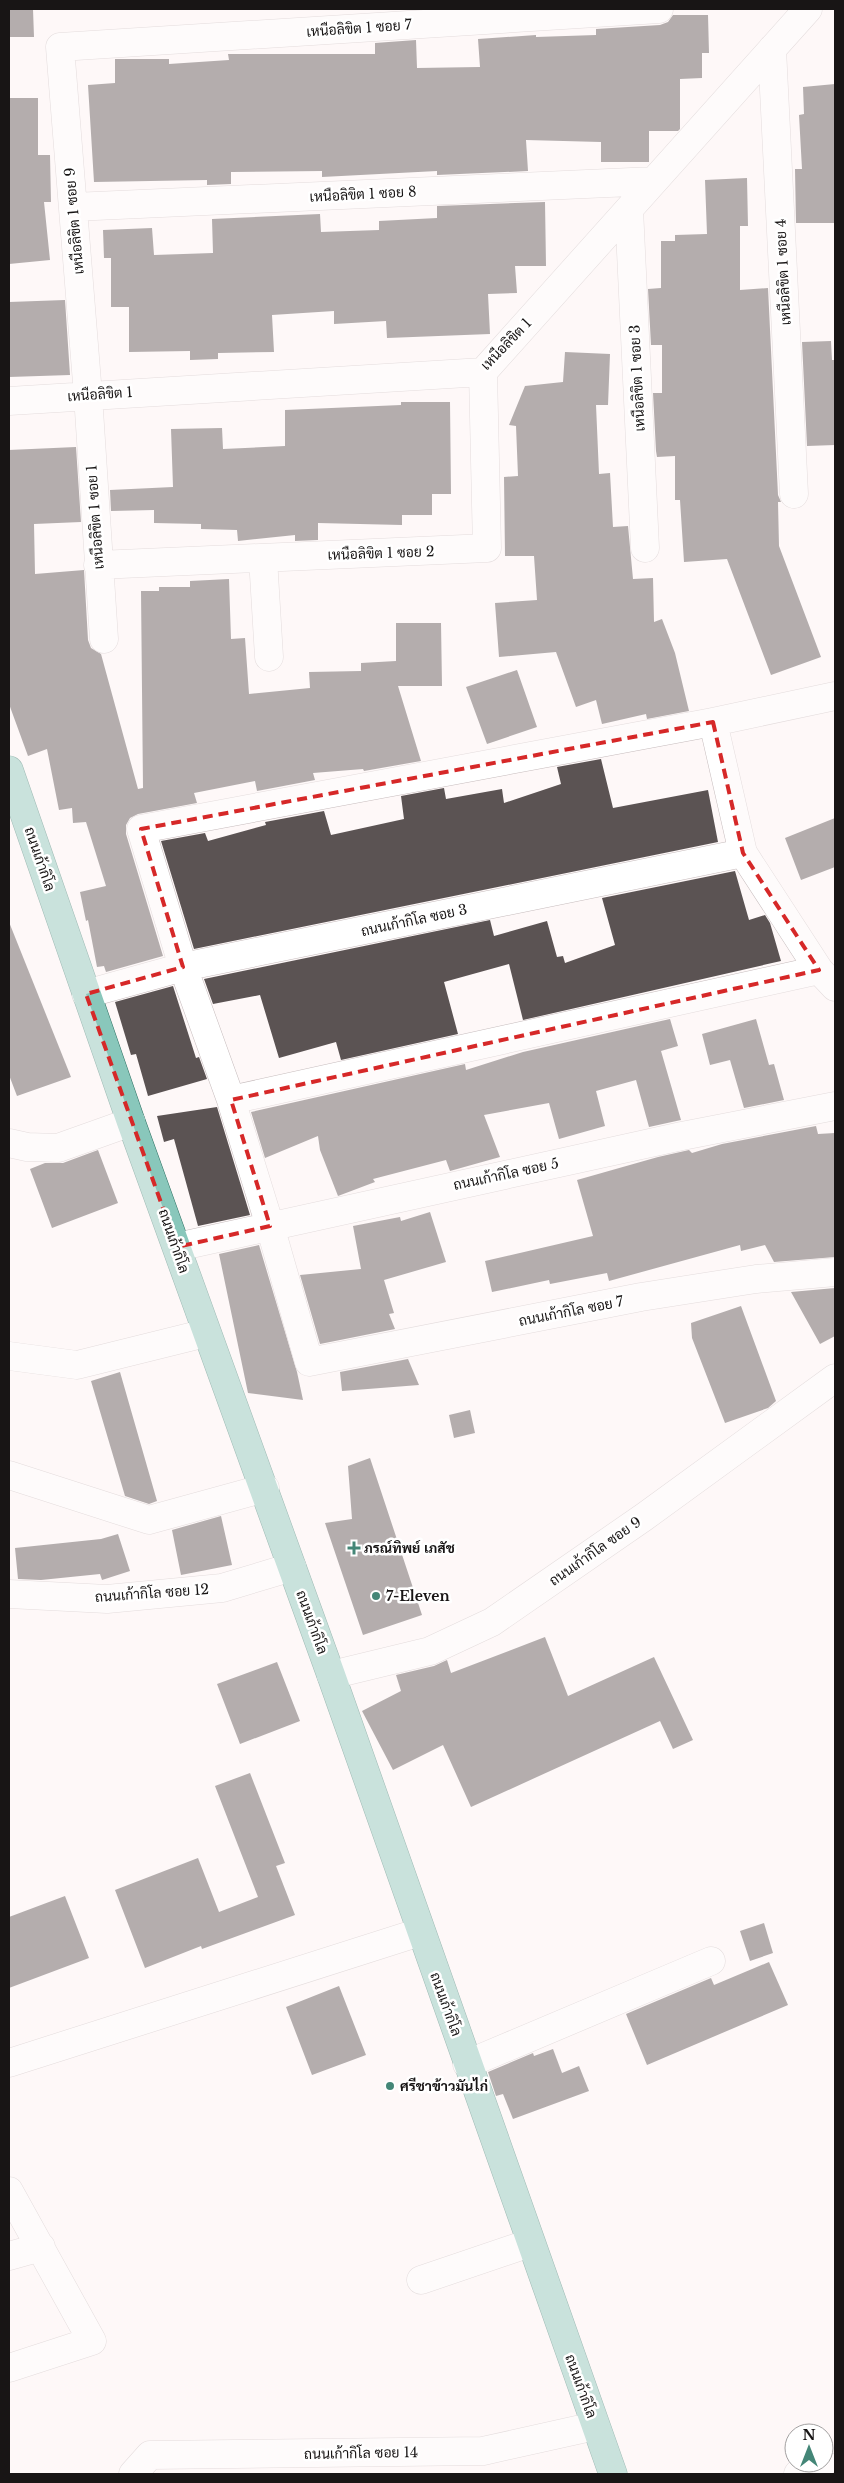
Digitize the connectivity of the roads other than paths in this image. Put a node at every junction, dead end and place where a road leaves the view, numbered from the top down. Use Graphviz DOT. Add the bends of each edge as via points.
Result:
graph roads {
  1 [pos="659,9"];
  2 [pos="808,9"];
  3 [pos="60,47"];
  4 [pos="772,49"];
  5 [pos="654,181"];
  6 [pos="73,207"];
  7 [pos="629,209"];
  8 [pos="483,372"];
  9 [pos="88,395"];
  10 [pos="9,401"];
  11 [pos="794,494"];
  12 [pos="645,548"];
  13 [pos="263,558"];
  14 [pos="98,565"];
  15 [pos="104,639"];
  16 [pos="269,658"];
  17 [pos="835,696"];
  18 [pos="713,722"];
  19 [pos="9,770"];
  20 [pos="743,852"];
  21 [pos="183,967"];
  22 [pos="827,978"];
  23 [pos="86,994"];
  24 [pos="231,1100"];
  25 [pos="835,1106"];
  26 [pos="131,1122"];
  27 [pos="9,1143"];
  28 [pos="270,1226"];
  29 [pos="177,1247"];
  30 [pos="835,1272"];
  31 [pos="206,1333"];
  32 [pos="9,1356"];
  33 [pos="835,1378"];
  34 [pos="9,1475"];
  35 [pos="264,1488"];
  36 [pos="292,1567"];
  37 [pos="9,1594"];
  38 [pos="331,1676"];
  39 [pos="420,1932"];
  40 [pos="711,1961"];
  41 [pos="9,2063"];
  42 [pos="467,2064"];
  43 [pos="9,2191"];
  44 [pos="530,2243"];
  45 [pos="41,2247"];
  46 [pos="9,2256"];
  47 [pos="421,2280"];
  48 [pos="9,2368"];
  49 [pos="595,2426"];
  50 [pos="376,2463"];
  51 [pos="220,2464"];
  52 [pos="133,2474"];
  53 [pos="613,2474"];
  1 -- 3 [label="street, เหนือลิขิต 1 ซอย 7"];
  2 -- 4 [label="street, เหนือลิขิต 1"];
  3 -- 6 [label="street, เหนือลิขิต 1 ซอย 9"];
  4 -- 5 [label="street, เหนือลิขิต 1"];
  4 -- 11 [label="street, เหนือลิขิต 1 ซอย 4"];
  5 -- 6 [label="street, เหนือลิขิต 1 ซอย 8"];
  5 -- 7 [label="street, เหนือลิขิต 1"];
  6 -- 9 [label="street, เหนือลิขิต 1 ซอย 9"];
  7 -- 8 [label="street, เหนือลิขิต 1"];
  7 -- 12 [label="street, เหนือลิขิต 1 ซอย 3"];
  8 -- 9 [label="street, เหนือลิขิต 1"];
  8 -- 13 [label="street, เหนือลิขิต 1 ซอย 2" via="487,548"];
  9 -- 10 [label="street, เหนือลิขิต 1"];
  9 -- 14 [label="street, เหนือลิขิต 1 ซอย 1"];
  13 -- 14 [label="street, เหนือลิขิต 1 ซอย 2"];
  13 -- 16 [label="street"];
  14 -- 15 [label="street, เหนือลิขิต 1 ซอย 1"];
  17 -- 18 [label="street"];
  18 -- 20 [label="street"];
  18 -- 21 [label="street" via="140,829"];
  19 -- 23 [label="main road, ถนนเก้ากิโล"];
  20 -- 21 [label="street, ถนนเก้ากิโล ซอย 3"];
  20 -- 22 [label="street"];
  21 -- 23 [label="street, ถนนเก้ากิโล ซอย 3"];
  21 -- 24 [label="street"];
  22 -- 24 [label="street"];
  23 -- 26 [label="main road, ถนนเก้ากิโล"];
  24 -- 28 [label="street"];
  25 -- 28 [label="street, ถนนเก้ากิโล ซอย 5"];
  26 -- 27 [label="street" via="58,1148"];
  26 -- 29 [label="main road, ถนนเก้ากิโล"];
  28 -- 29 [label="street, ถนนเก้ากิโล ซอย 5"];
  28 -- 30 [label="street, ถนนเก้ากิโล ซอย 7" via="309,1362 641,1297 756,1279"];
  29 -- 31 [label="main road, ถนนเก้ากิโล"];
  31 -- 32 [label="street" via="76,1365"];
  31 -- 35 [label="main road, ถนนเก้ากิโล"];
  33 -- 38 [label="street, ถนนเก้ากิโล ซอย 9" via="644,1517 492,1622 430,1651"];
  34 -- 35 [label="street" via="149,1520"];
  35 -- 36 [label="main road, ถนนเก้ากิโล"];
  36 -- 37 [label="street, ถนนเก้ากิโล ซอย 12" via="212,1589 107,1599"];
  36 -- 38 [label="main road, ถนนเก้ากิโล"];
  38 -- 39 [label="main road, ถนนเก้ากิโล"];
  39 -- 41 [label="street"];
  39 -- 42 [label="main road, ถนนเก้ากิโล"];
  40 -- 42 [label="street"];
  42 -- 44 [label="main road, ถนนเก้ากิโล"];
  43 -- 45 [label="street"];
  44 -- 47 [label="street"];
  44 -- 49 [label="main road, ถนนเก้ากิโล"];
  45 -- 46 [label="street"];
  45 -- 48 [label="street" via="92,2341"];
  49 -- 50 [label="street, ถนนเก้ากิโล ซอย 14" via="483,2451"];
  49 -- 53 [label="main road, ถนนเก้ากิโล"];
  50 -- 51 [label="street, ถนนเก้ากิโล ซอย 14"];
  51 -- 52 [label="street, ถนนเก้ากิโล ซอย 14" via="150,2455"];
}
